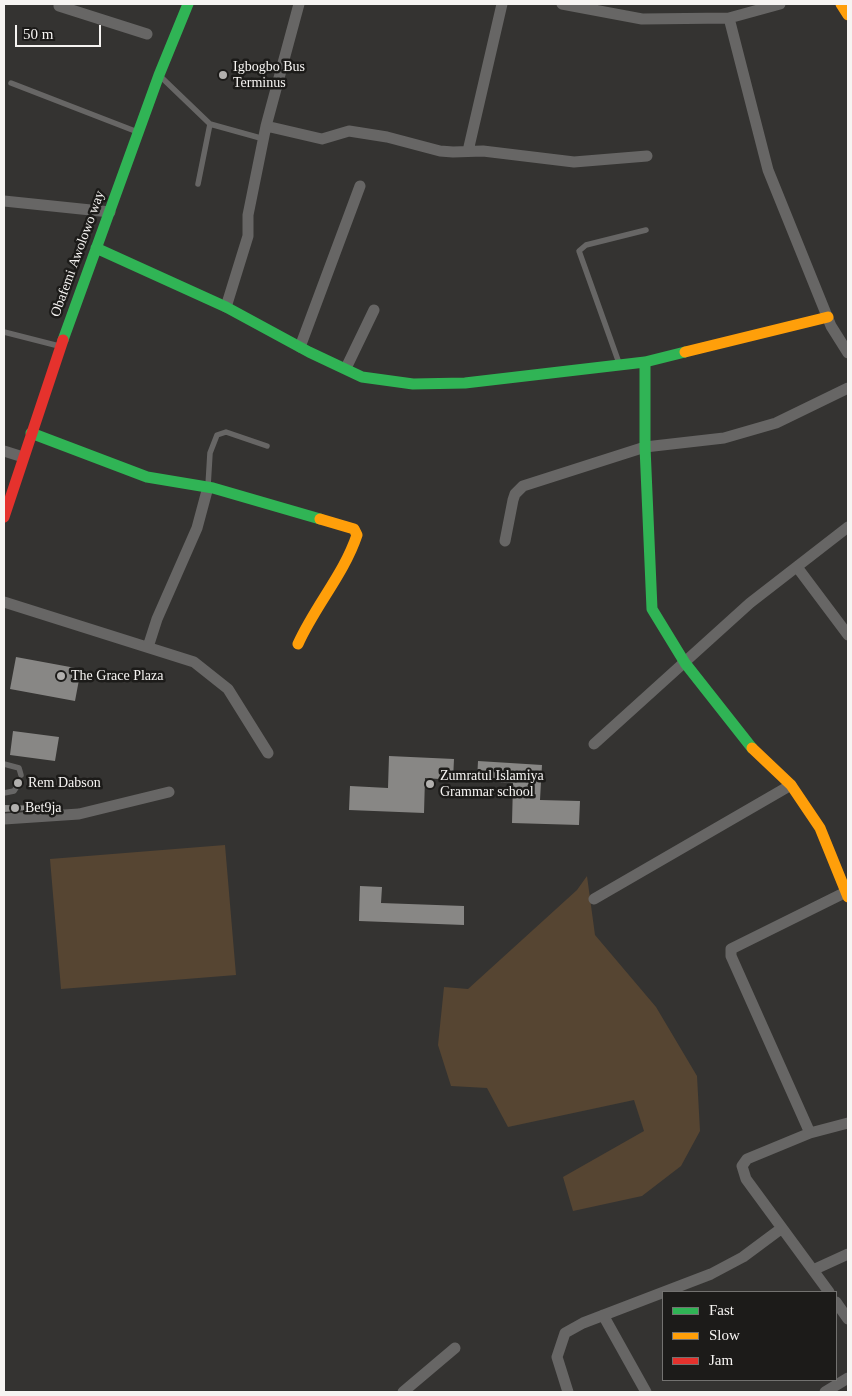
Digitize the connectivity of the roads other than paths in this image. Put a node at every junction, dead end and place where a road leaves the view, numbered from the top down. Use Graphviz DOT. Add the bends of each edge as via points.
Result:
graph roads {
  1 [pos="57,4"];
  2 [pos="188,4"];
  3 [pos="299,4"];
  4 [pos="502,4"];
  5 [pos="562,4"];
  6 [pos="780,4"];
  7 [pos="842,4"];
  8 [pos="848,15"];
  9 [pos="729,18"];
  10 [pos="147,34"];
  11 [pos="159,75"];
  12 [pos="11,82"];
  13 [pos="210,124"];
  14 [pos="266,126"];
  15 [pos="138,132"];
  16 [pos="264,139"];
  17 [pos="468,151"];
  18 [pos="647,156"];
  19 [pos="198,184"];
  20 [pos="360,186"];
  21 [pos="4,201"];
  22 [pos="110,212"];
  23 [pos="646,230"];
  24 [pos="96,248"];
  25 [pos="226,307"];
  26 [pos="374,310"];
  27 [pos="828,317"];
  28 [pos="4,332"];
  29 [pos="61,346"];
  30 [pos="300,347"];
  31 [pos="848,353"];
  32 [pos="645,362"];
  33 [pos="620,365"];
  34 [pos="346,368"];
  35 [pos="848,388"];
  36 [pos="31,433"];
  37 [pos="267,446"];
  38 [pos="645,447"];
  39 [pos="4,451"];
  40 [pos="23,457"];
  41 [pos="208,487"];
  42 [pos="4,517"];
  43 [pos="848,527"];
  44 [pos="505,541"];
  45 [pos="797,566"];
  46 [pos="4,602"];
  47 [pos="848,635"];
  48 [pos="298,644"];
  49 [pos="148,647"];
  50 [pos="685,663"];
  51 [pos="594,744"];
  52 [pos="268,753"];
  53 [pos="4,764"];
  54 [pos="21,775"];
  55 [pos="19,783"];
  56 [pos="790,785"];
  57 [pos="169,792"];
  58 [pos="4,793"];
  59 [pos="4,819"];
  60 [pos="847,894"];
  61 [pos="594,899"];
  62 [pos="848,1123"];
  63 [pos="810,1133"];
  64 [pos="782,1228"];
  65 [pos="848,1254"];
  66 [pos="813,1270"];
  67 [pos="667,1291"];
  68 [pos="828,1291"];
  69 [pos="662,1293"];
  70 [pos="837,1303"];
  71 [pos="603,1316"];
  72 [pos="848,1319"];
  73 [pos="455,1348"];
  74 [pos="848,1378"];
  75 [pos="403,1392"];
  76 [pos="568,1392"];
  77 [pos="646,1392"];
  78 [pos="825,1392"];
  1 -- 10 [label="street"];
  2 -- 11 [label="street, Obafemi Awolowo way"];
  3 -- 14 [label="street"];
  4 -- 17 [label="street"];
  5 -- 9 [label="street" via="642,18"];
  6 -- 9 [label="street"];
  7 -- 8 [label="street"];
  9 -- 27 [label="street" via="768,170"];
  11 -- 13 [label="lane"];
  11 -- 15 [label="street, Obafemi Awolowo way"];
  12 -- 15 [label="lane"];
  13 -- 16 [label="lane"];
  13 -- 19 [label="lane"];
  14 -- 16 [label="street"];
  14 -- 17 [label="street" via="322,138 349,131 387,136 440,151"];
  15 -- 22 [label="street, Obafemi Awolowo way"];
  16 -- 25 [label="street" via="248,215 248,236"];
  17 -- 18 [label="street" via="574,162"];
  20 -- 30 [label="street"];
  21 -- 22 [label="street"];
  22 -- 24 [label="street, Obafemi Awolowo way"];
  23 -- 33 [label="lane" via="586,245 579,251"];
  24 -- 25 [label="street"];
  24 -- 29 [label="street, Obafemi Awolowo way"];
  25 -- 30 [label="street"];
  26 -- 34 [label="street"];
  27 -- 31 [label="street"];
  27 -- 32 [label="street"];
  28 -- 29 [label="lane"];
  29 -- 36 [label="street, Obafemi Awolowo way"];
  30 -- 34 [label="street"];
  32 -- 33 [label="street"];
  32 -- 38 [label="street"];
  33 -- 34 [label="street" via="465,382 413,384 362,376"];
  35 -- 38 [label="street" via="776,423 724,438"];
  36 -- 40 [label="street, Obafemi Awolowo way"];
  36 -- 41 [label="street" via="147,477"];
  37 -- 41 [label="lane" via="226,432 217,435 210,453"];
  38 -- 44 [label="street" via="518,489"];
  38 -- 50 [label="street" via="652,609"];
  39 -- 40 [label="street"];
  40 -- 42 [label="street, Obafemi Awolowo way"];
  41 -- 48 [label="street" via="357,532 352,550"];
  41 -- 49 [label="street" via="197,528"];
  43 -- 45 [label="street"];
  45 -- 47 [label="street"];
  45 -- 50 [label="street" via="750,603"];
  46 -- 49 [label="street"];
  49 -- 52 [label="street" via="194,662 228,689"];
  50 -- 51 [label="street"];
  50 -- 56 [label="street" via="750,746"];
  53 -- 54 [label="lane" via="18,768"];
  55 -- 58 [label="lane" via="14,791"];
  56 -- 60 [label="street" via="820,828"];
  56 -- 61 [label="street"];
  57 -- 59 [label="street" via="79,814"];
  60 -- 63 [label="street" via="731,949 731,956"];
  62 -- 63 [label="street"];
  63 -- 64 [label="street" via="743,1163 746,1179"];
  64 -- 66 [label="street"];
  64 -- 67 [label="street" via="743,1257"];
  65 -- 66 [label="street"];
  66 -- 68 [label="street"];
  69 -- 71 [label="street"];
  70 -- 72 [label="street"];
  71 -- 76 [label="street" via="565,1333 560,1342 557,1357"];
  71 -- 77 [label="street"];
  73 -- 75 [label="street"];
  74 -- 78 [label="street"];
}
